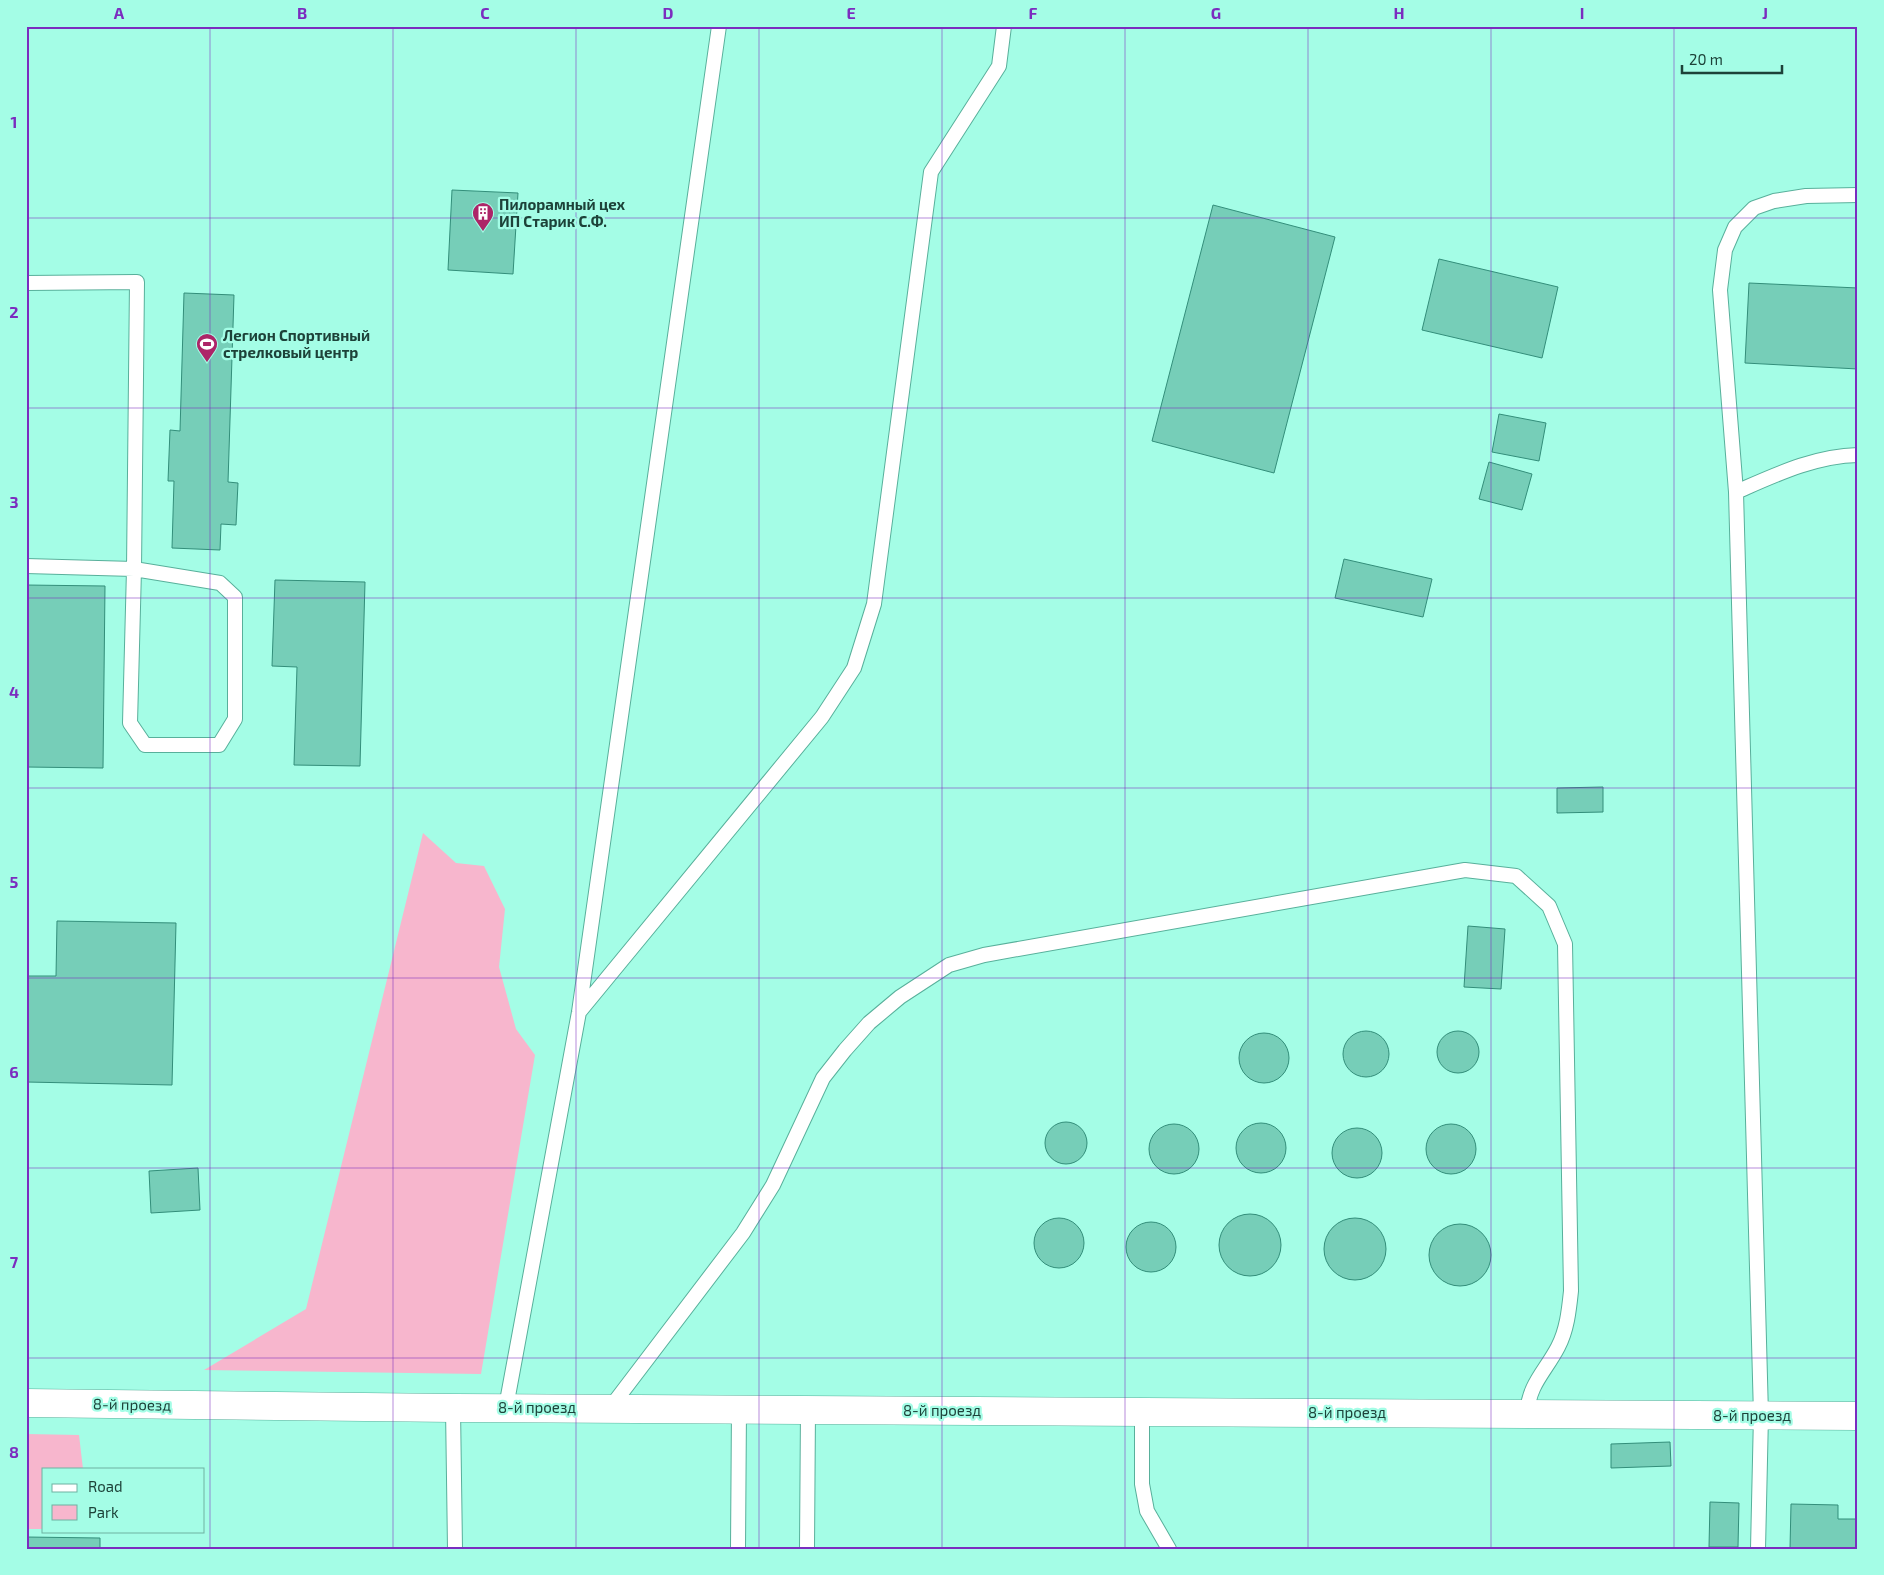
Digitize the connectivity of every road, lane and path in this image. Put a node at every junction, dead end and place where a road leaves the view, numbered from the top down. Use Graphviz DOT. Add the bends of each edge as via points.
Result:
graph roads {
  1 [pos="719,26"];
  2 [pos="1004,26"];
  3 [pos="1858,194"];
  4 [pos="26,283"];
  5 [pos="1858,455"];
  6 [pos="1736,492"];
  7 [pos="26,566"];
  8 [pos="134,569"];
  9 [pos="579,1012"];
  10 [pos="26,1403"];
  11 [pos="506,1407"];
  12 [pos="453,1408"];
  13 [pos="610,1408"];
  14 [pos="739,1408"];
  15 [pos="808,1409"];
  16 [pos="1142,1411"];
  17 [pos="1527,1413"];
  18 [pos="1761,1415"];
  19 [pos="1858,1416"];
  20 [pos="455,1549"];
  21 [pos="738,1549"];
  22 [pos="807,1549"];
  23 [pos="1169,1549"];
  24 [pos="1758,1549"];
  1 -- 9 [label="lane"];
  2 -- 9 [label="lane" via="999,66 931,172 874,604 854,668 822,717"];
  3 -- 6 [label="lane" via="1774,200 1754,208 1736,227 1726,250 1720,290"];
  4 -- 8 [label="lane" via="137,282"];
  5 -- 6 [label="lane" via="1818,460"];
  6 -- 18 [label="lane"];
  7 -- 8 [label="lane"];
  8 -- 8 [label="lane" via="130,723 145,745 219,745 235,719 235,597 220,583"];
  9 -- 11 [label="lane"];
  10 -- 12 [label="street, 8-й проезд"];
  11 -- 12 [label="street, 8-й проезд"];
  11 -- 13 [label="street, 8-й проезд"];
  12 -- 20 [label="lane"];
  13 -- 14 [label="street, 8-й проезд"];
  13 -- 17 [label="lane" via="743,1232 773,1185 823,1078 869,1023 900,997 949,965 984,954 1465,870 1516,876 1549,906 1565,944 1571,1290 1564,1334 1530,1391"];
  14 -- 15 [label="street, 8-й проезд"];
  14 -- 21 [label="lane"];
  15 -- 16 [label="street, 8-й проезд"];
  15 -- 22 [label="lane"];
  16 -- 17 [label="street, 8-й проезд"];
  16 -- 23 [label="lane" via="1142,1484 1147,1511"];
  17 -- 18 [label="street, 8-й проезд"];
  18 -- 19 [label="street, 8-й проезд"];
  18 -- 24 [label="lane"];
}
